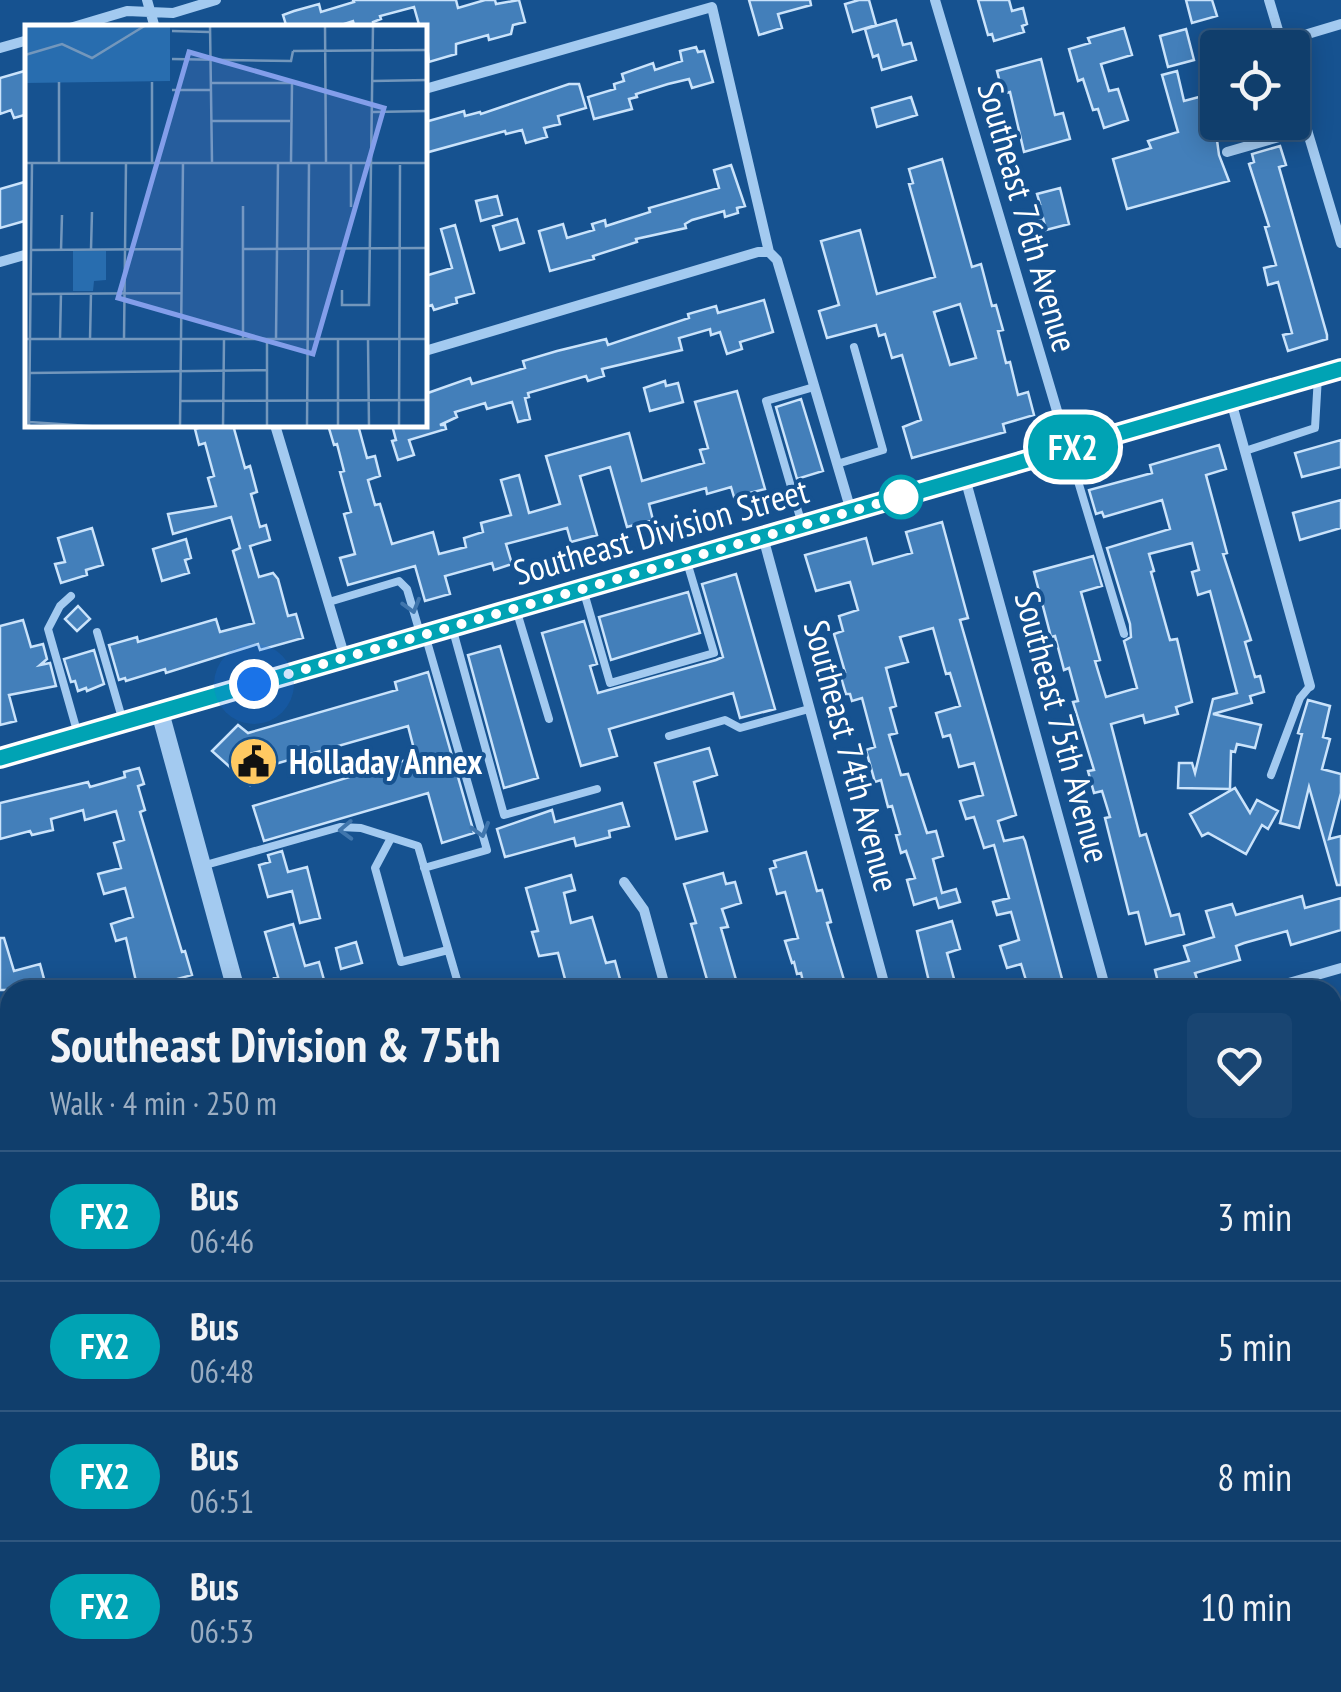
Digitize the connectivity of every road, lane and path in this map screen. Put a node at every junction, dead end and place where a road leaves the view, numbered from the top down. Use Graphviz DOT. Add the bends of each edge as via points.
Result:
graph roads {
  1 [pos="216,0"];
  2 [pos="935,0"];
  3 [pos="1269,0"];
  4 [pos="148,5"];
  5 [pos="1341,24"];
  6 [pos="80,25"];
  7 [pos="1278,30"];
  8 [pos="1310,35"];
  9 [pos="25,41"];
  10 [pos="0,48"];
  11 [pos="428,88"];
  12 [pos="1271,140"];
  13 [pos="1310,140"];
  14 [pos="1227,152"];
  15 [pos="1341,243"];
  16 [pos="769,252"];
  17 [pos="25,255"];
  18 [pos="0,262"];
  19 [pos="854,346"];
  20 [pos="428,349"];
  21 [pos="1341,369"];
  22 [pos="1318,376"];
  23 [pos="814,387"];
  24 [pos="1231,401"];
  25 [pos="276,428"];
  26 [pos="1068,448"];
  27 [pos="1245,452"];
  28 [pos="837,464"];
  29 [pos="964,478"];
  30 [pos="851,511"];
  31 [pos="803,525"];
  32 [pos="763,537"];
  33 [pos="686,559"];
  34 [pos="582,589"];
  35 [pos="71,596"];
  36 [pos="328,602"];
  37 [pos="516,609"];
  38 [pos="452,628"];
  39 [pos="97,632"];
  40 [pos="1124,634"];
  41 [pos="423,636"];
  42 [pos="345,658"];
  43 [pos="1310,686"];
  44 [pos="809,709"];
  45 [pos="160,712"];
  46 [pos="549,719"];
  47 [pos="123,722"];
  48 [pos="78,736"];
  49 [pos="669,736"];
  50 [pos="0,758"];
  51 [pos="1271,774"];
  52 [pos="597,789"];
  53 [pos="391,838"];
  54 [pos="202,866"];
  55 [pos="424,868"];
  56 [pos="624,882"];
  57 [pos="448,950"];
  58 [pos="1341,968"];
  59 [pos="233,980"];
  60 [pos="457,980"];
  61 [pos="663,980"];
  62 [pos="883,980"];
  63 [pos="1103,980"];
  64 [pos="1300,980"];
  1 -- 4 [label="street" via="173,12"];
  2 -- 26 [label="street, Southeast 76th Avenue"];
  3 -- 7 [label="street"];
  4 -- 6 [label="street"];
  5 -- 8 [label="street"];
  9 -- 10 [label="street"];
  11 -- 16 [label="street" via="712,7"];
  12 -- 14 [label="street"];
  13 -- 15 [label="street"];
  16 -- 20 [label="street"];
  16 -- 23 [label="street" via="777,260"];
  17 -- 18 [label="street"];
  19 -- 28 [label="lane" via="884,450"];
  21 -- 22 [label="main road, Southeast Division Street"];
  22 -- 24 [label="main road, Southeast Division Street"];
  22 -- 27 [label="lane" via="1315,428"];
  23 -- 28 [label="street"];
  23 -- 31 [label="lane" via="766,401"];
  24 -- 26 [label="main road, Southeast Division Street"];
  24 -- 27 [label="street"];
  25 -- 36 [label="street"];
  26 -- 29 [label="main road, Southeast Division Street"];
  26 -- 40 [label="lane"];
  27 -- 43 [label="street"];
  28 -- 30 [label="street"];
  29 -- 30 [label="main road, Southeast Division Street"];
  29 -- 63 [label="street, Southeast 75th Avenue"];
  30 -- 31 [label="main road, Southeast Division Street"];
  31 -- 32 [label="main road, Southeast Division Street"];
  32 -- 33 [label="main road, Southeast Division Street"];
  32 -- 44 [label="street, Southeast 74th Avenue"];
  33 -- 34 [label="main road, Southeast Division Street"];
  33 -- 34 [label="lane" via="714,652 628,678 610,683"];
  34 -- 37 [label="main road, Southeast Division Street"];
  35 -- 48 [label="lane" via="48,628"];
  36 -- 41 [label="lane, one-way" via="398,582 407,588"];
  36 -- 42 [label="street"];
  37 -- 38 [label="main road, Southeast Division Street"];
  37 -- 46 [label="lane"];
  38 -- 41 [label="main road, Southeast Division Street"];
  38 -- 52 [label="lane" via="504,815"];
  39 -- 47 [label="lane"];
  41 -- 42 [label="main road, Southeast Division Street"];
  41 -- 55 [label="lane, one-way" via="486,850"];
  42 -- 45 [label="main road, Southeast Division Street"];
  43 -- 51 [label="lane"];
  44 -- 49 [label="lane" via="740,728 725,720"];
  44 -- 62 [label="street, Southeast 74th Avenue"];
  45 -- 47 [label="main road, Southeast Division Street"];
  45 -- 54 [label="street"];
  47 -- 48 [label="main road, Southeast Division Street"];
  48 -- 50 [label="main road, Southeast Division Street"];
  53 -- 54 [label="lane, one-way" via="340,827"];
  53 -- 55 [label="lane" via="418,846"];
  53 -- 57 [label="lane" via="374,868 401,962"];
  54 -- 59 [label="street"];
  55 -- 57 [label="lane"];
  56 -- 61 [label="street" via="644,910"];
  57 -- 60 [label="lane"];
  58 -- 64 [label="street"];
}
